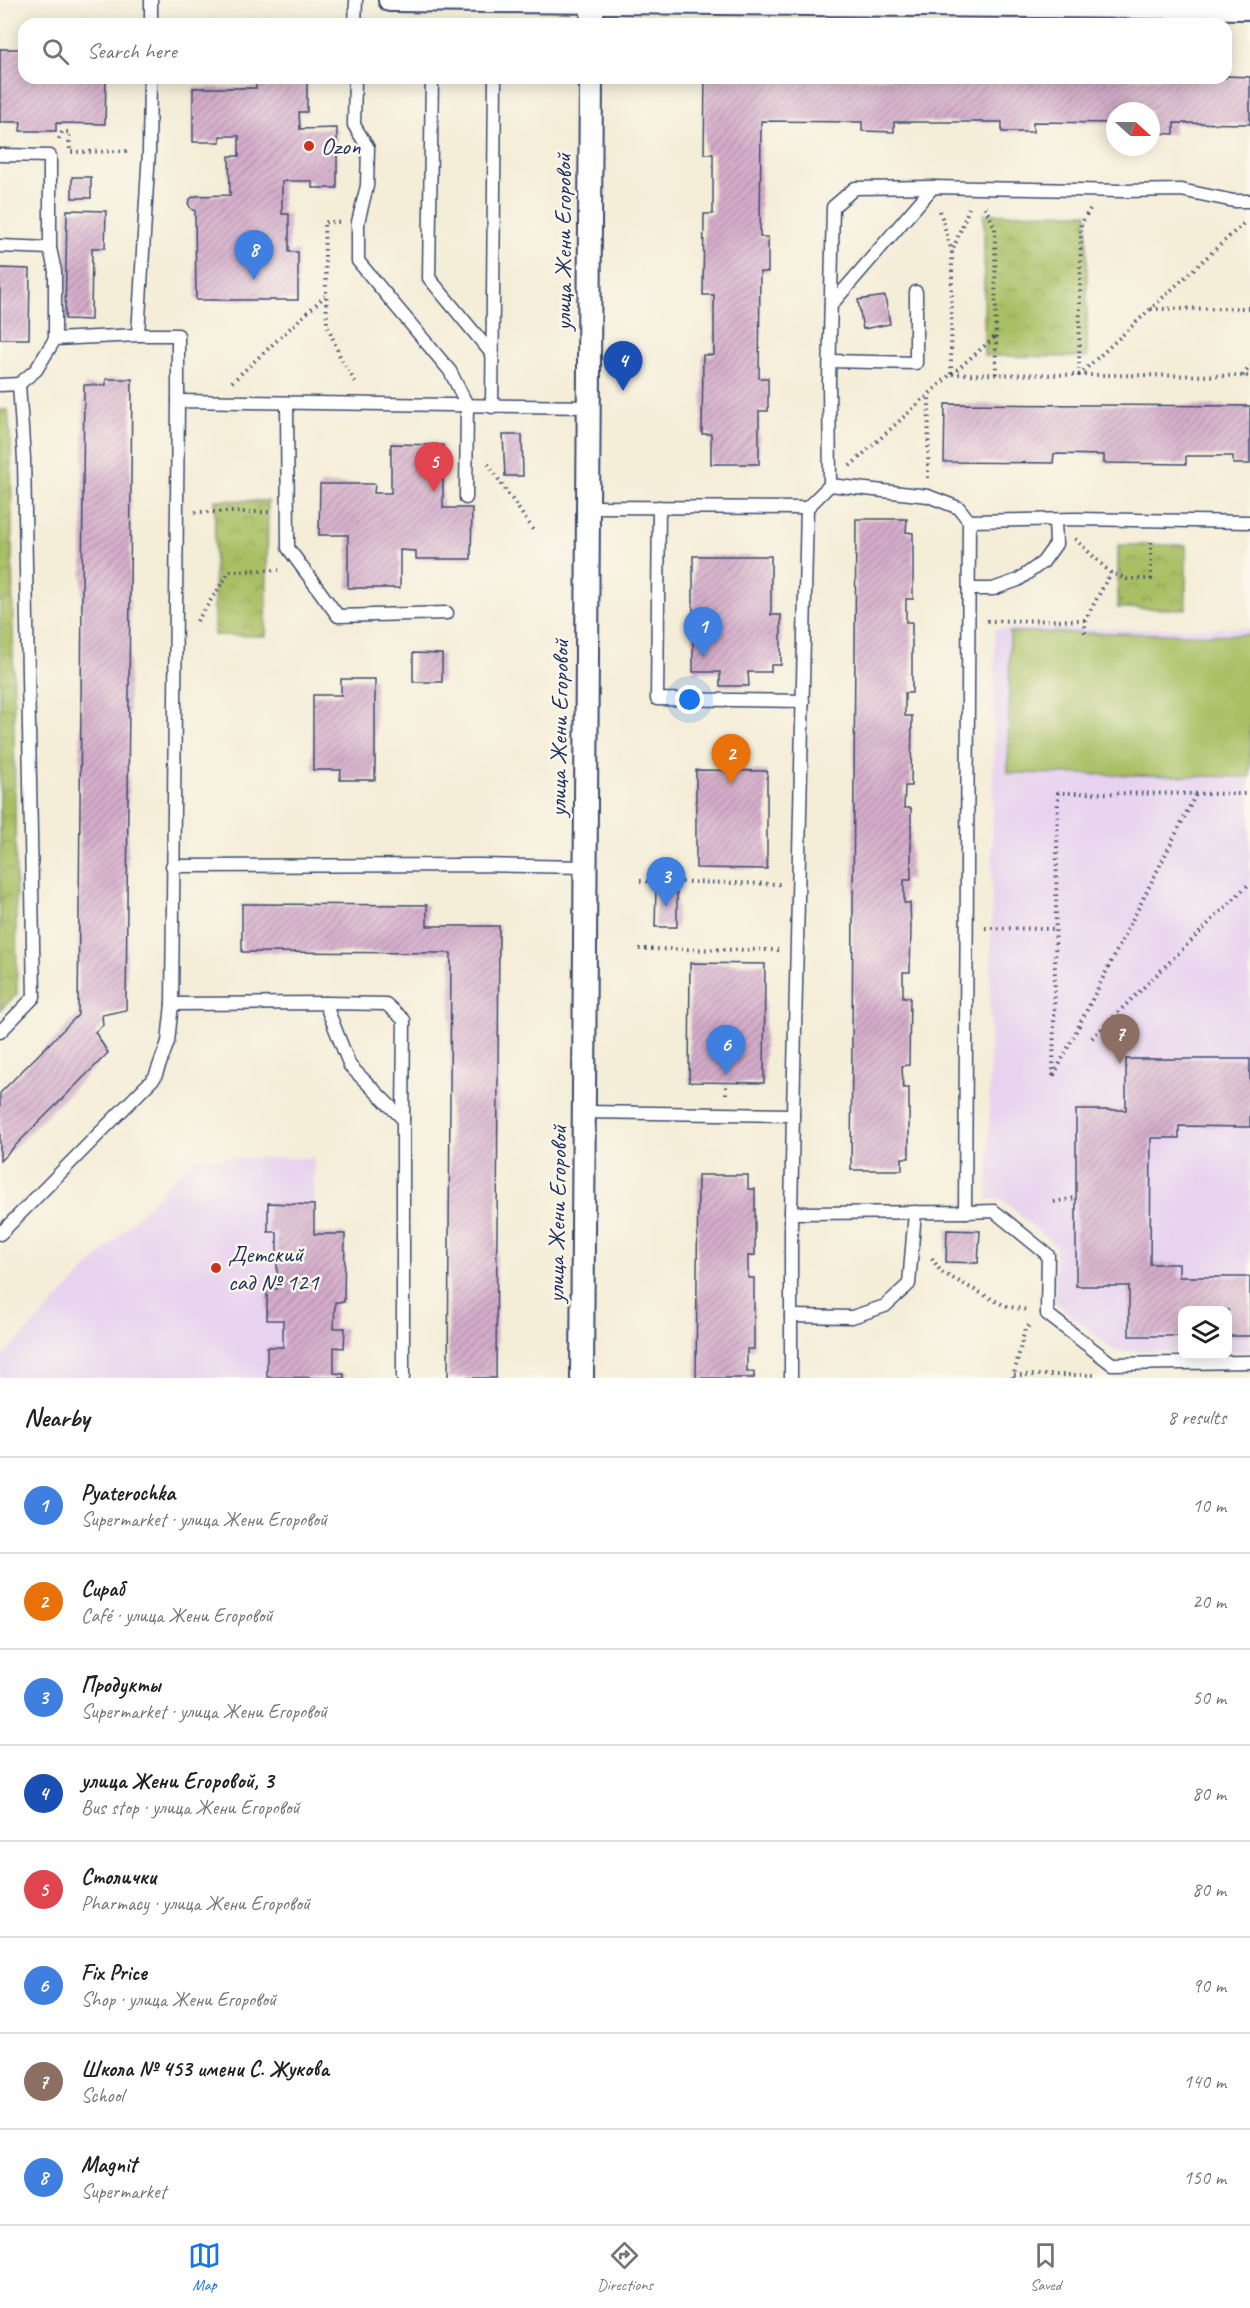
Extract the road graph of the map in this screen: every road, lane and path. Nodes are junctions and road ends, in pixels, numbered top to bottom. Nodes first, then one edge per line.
1 (151, 0) edge
2 (356, 0) edge
3 (390, 0) edge
4 (592, 9) edge
5 (1250, 9) edge
6 (151, 18) edge
7 (355, 18) edge
8 (150, 84) edge
9 (354, 84) edge
10 (432, 84) edge
11 (495, 84) edge
12 (591, 84) edge
13 (69, 132) dead end
14 (149, 151) junction
15 (0, 156) edge
16 (933, 187) junction
17 (976, 188) junction
18 (1101, 190) junction
19 (1250, 201) edge
20 (1250, 217) edge
21 (358, 222) junction
22 (0, 246) edge
23 (50, 248) junction
24 (952, 252) junction
25 (915, 292) dead end
26 (326, 295) junction
27 (831, 305) junction
28 (1250, 308) edge
29 (1151, 309) junction
30 (138, 335) junction
31 (996, 336) junction
32 (55, 339) junction
33 (492, 354) junction
34 (830, 361) junction
35 (1250, 366) edge
36 (951, 374) junction
37 (996, 375) junction
38 (1078, 375) junction
39 (1243, 376) junction
40 (1250, 376) edge
41 (19, 384) junction
42 (0, 385) edge
43 (929, 394) junction
44 (178, 401) junction
45 (212, 401) junction
46 (287, 403) junction
47 (370, 404) junction
48 (467, 405) junction
49 (492, 407) junction
50 (589, 407) junction
51 (466, 434) junction
52 (830, 485) junction
53 (928, 496) junction
54 (466, 498) dead end
55 (588, 507) junction
56 (659, 507) junction
57 (807, 508) junction
58 (177, 512) junction
59 (288, 512) junction
60 (1055, 520) junction
61 (969, 521) junction
62 (1151, 521) junction
63 (1250, 522) edge
64 (533, 530) dead end
65 (297, 560) junction
66 (1111, 573) junction
67 (969, 589) junction
68 (447, 613) dead end
69 (1085, 620) junction
70 (969, 621) junction
71 (1085, 633) dead end
72 (175, 655) junction
73 (802, 700) junction
74 (1196, 794) junction
75 (1250, 794) edge
76 (172, 866) junction
77 (585, 867) junction
78 (640, 881) dead end
79 (1250, 883) edge
80 (799, 884) junction
81 (966, 928) junction
82 (1056, 929) junction
83 (639, 949) dead end
84 (797, 951) junction
85 (325, 1003) junction
86 (172, 1004) junction
87 (0, 1032) edge
88 (1092, 1038) dead end
89 (585, 1112) junction
90 (794, 1115) junction
91 (403, 1119) junction
92 (1076, 1198) dead end
93 (1054, 1202) dead end
94 (915, 1212) junction
95 (965, 1212) junction
96 (792, 1214) junction
97 (914, 1230) junction
98 (0, 1234) edge
99 (1047, 1314) junction
100 (791, 1316) junction
101 (1250, 1362) edge
102 (403, 1378) edge
103 (582, 1378) edge
104 (791, 1378) edge
105 (1013, 1378) edge

1 - 6 lane
2 - 7 lane
3 - 4 street
4 - 5 street
8 - 14 lane
9 - 21 lane
10 - 33 lane
11 - 33 lane
12 - 50 street, улица Жени Егоровой
13 - 14 path
14 - 30 lane
15 - 23 lane
16 - 17 lane
16 - 24 path
16 - 27 lane
16 - 27 lane
17 - 18 lane
17 - 24 path
17 - 31 path
18 - 19 lane
18 - 38 path
20 - 29 path
21 - 26 path
21 - 48 lane
22 - 23 lane
23 - 32 lane
24 - 36 path
25 - 34 lane
26 - 45 path
26 - 47 path
27 - 34 lane
28 - 29 path
29 - 38 path
30 - 32 lane
30 - 44 lane
31 - 36 path
31 - 37 path
32 - 41 lane
33 - 49 lane
34 - 52 lane
35 - 39 path
36 - 37 path
36 - 43 path
37 - 38 path
38 - 39 path
39 - 40 path
41 - 42 lane
41 - 87 lane
43 - 52 path
43 - 53 path
44 - 45 lane
44 - 58 lane
45 - 46 lane
46 - 47 lane
46 - 59 lane
47 - 48 lane
48 - 49 lane
48 - 51 lane
49 - 50 lane
50 - 55 street, улица Жени Егоровой
51 - 54 lane
51 - 64 path
52 - 53 lane
52 - 57 lane
53 - 61 lane
55 - 56 lane
55 - 77 street, улица Жени Егоровой
56 - 57 lane
56 - 73 lane
57 - 73 lane
58 - 59 path
58 - 72 lane
59 - 65 lane
60 - 61 lane
60 - 62 lane
60 - 66 path
60 - 67 lane
61 - 67 lane
62 - 63 lane
62 - 66 path
65 - 68 lane
65 - 72 path
66 - 69 path
67 - 70 lane
69 - 70 path
69 - 71 path
70 - 81 lane
72 - 76 lane
73 - 80 lane
74 - 75 path
74 - 82 path
74 - 82 path
76 - 77 lane
76 - 86 lane
77 - 89 street, улица Жени Егоровой
78 - 80 path
79 - 88 path
80 - 84 lane
81 - 82 path
81 - 95 lane
83 - 84 path
84 - 90 lane
85 - 86 lane
85 - 91 lane
85 - 91 lane
86 - 98 lane
89 - 90 lane
89 - 103 street, улица Жени Егоровой
90 - 96 lane
91 - 102 lane
92 - 93 path
94 - 95 lane
94 - 96 lane
94 - 97 lane
95 - 99 lane
96 - 100 lane
97 - 99 path
97 - 100 lane
99 - 101 lane
99 - 105 path
100 - 104 lane

